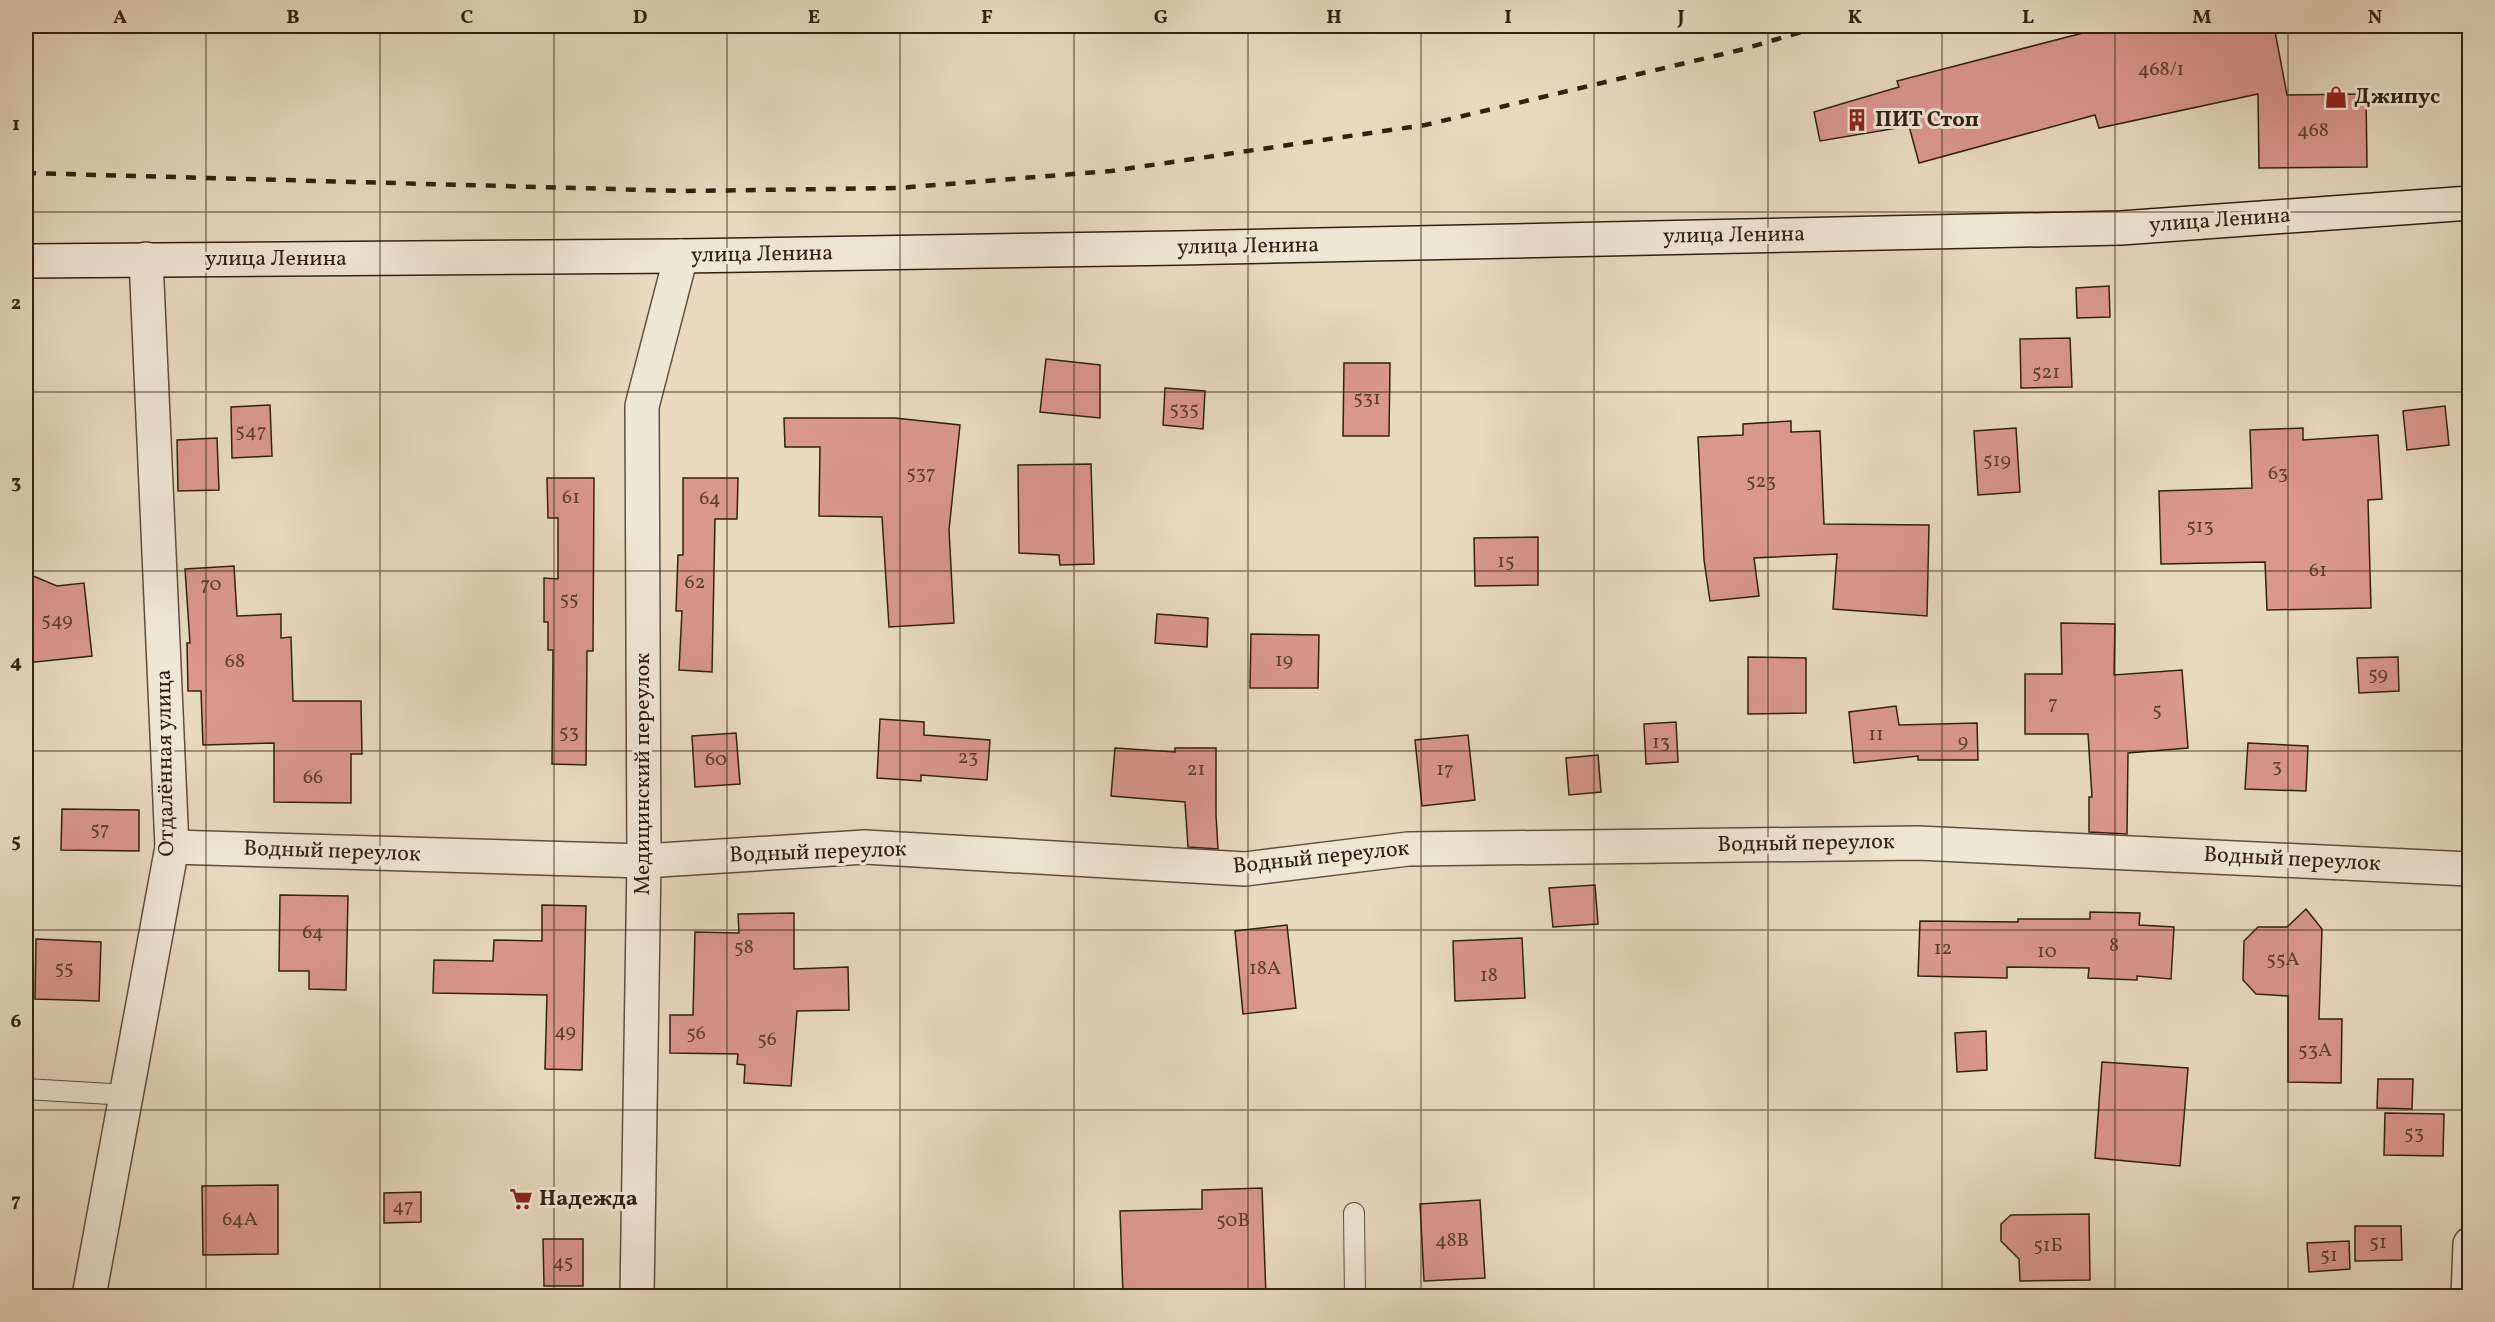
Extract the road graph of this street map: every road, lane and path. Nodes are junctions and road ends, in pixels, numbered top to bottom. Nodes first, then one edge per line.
1 (2468, 210) edge
2 (681, 256) junction
3 (146, 260) junction
4 (26, 261) edge
5 (172, 847) junction
6 (644, 861) junction
7 (2469, 869) edge
8 (26, 1089) edge
9 (127, 1095) junction
10 (1354, 1213) dead end
11 (2469, 1244) edge
12 (89, 1296) edge
13 (638, 1296) edge
14 (1355, 1296) edge
15 (2468, 1296) edge

1 - 2 street, улица Ленина
2 - 3 street, улица Ленина
2 - 6 street, Медицинский переулок
3 - 4 street, улица Ленина
3 - 5 street, Отдалённая улица
5 - 6 street, Водный переулок
5 - 9 street, Отдалённая улица
6 - 7 street, Водный переулок
6 - 13 street, Медицинский переулок
8 - 9 lane
9 - 12 street, Отдалённая улица
10 - 14 lane
11 - 15 street

